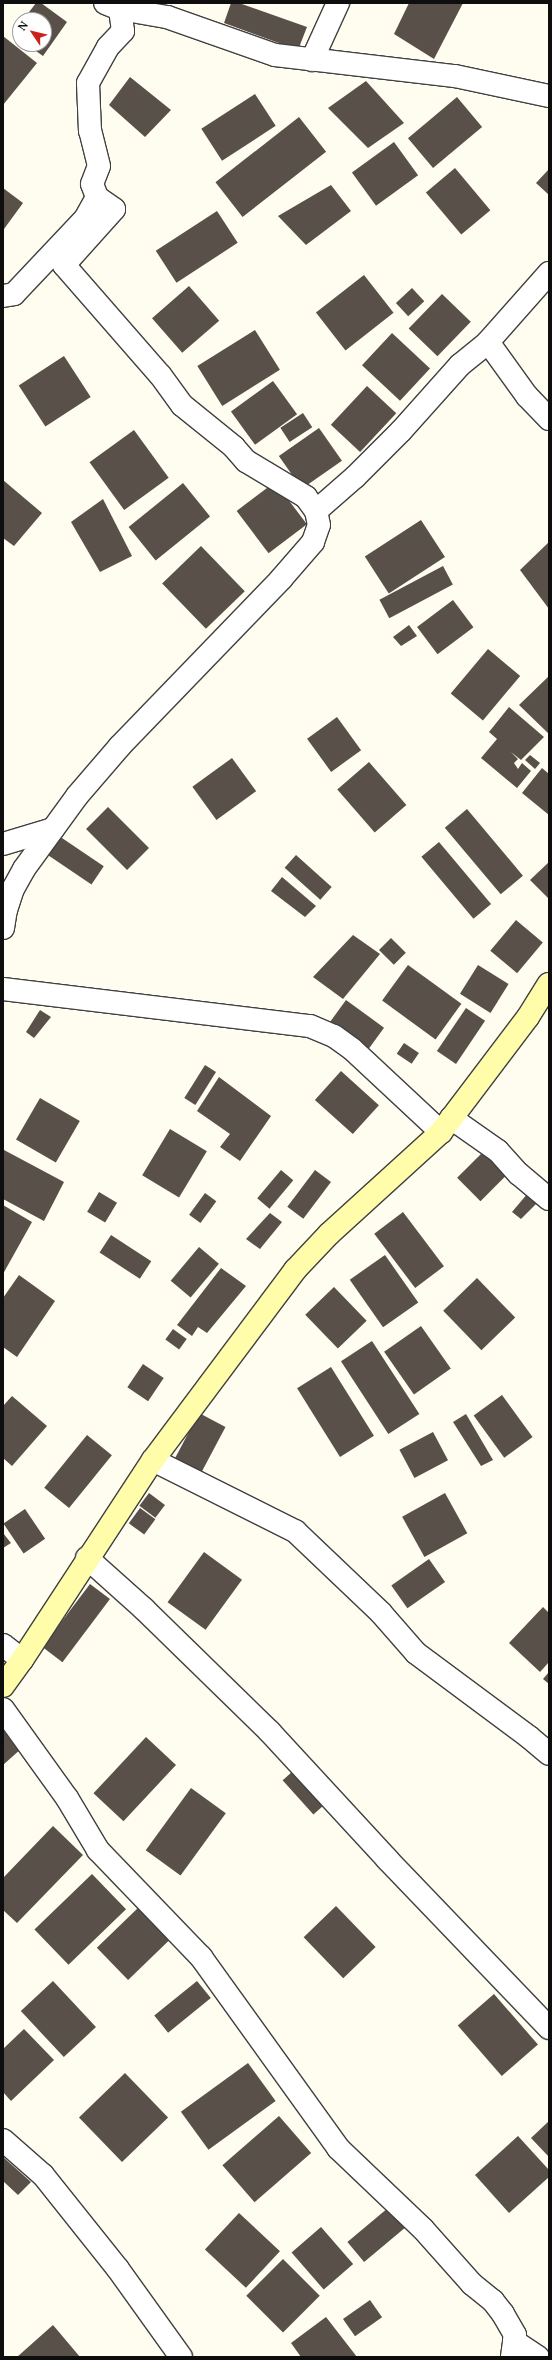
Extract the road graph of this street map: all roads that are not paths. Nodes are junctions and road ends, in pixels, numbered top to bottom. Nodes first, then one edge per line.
1 (338, 3) edge
2 (112, 6) edge
3 (312, 60) junction
4 (548, 92) edge
5 (97, 197) junction
6 (549, 273) edge
7 (3, 296) edge
8 (488, 342) junction
9 (549, 419) edge
10 (316, 511) junction
11 (53, 830) junction
12 (3, 844) edge
13 (3, 928) edge
14 (549, 984) edge
15 (3, 988) edge
16 (549, 1005) edge
17 (528, 1017) junction
18 (446, 1125) junction
19 (549, 1199) edge
20 (153, 1460) junction
21 (87, 1558) junction
22 (3, 1645) edge
23 (22, 1660) junction
24 (3, 1686) edge
25 (3, 1709) edge
26 (549, 1754) edge
27 (549, 2028) edge
28 (3, 2140) edge
29 (513, 2349) edge
30 (181, 2357) edge
31 (538, 2357) edge

1 - 3 street
2 - 3 street
2 - 5 street
3 - 4 street
5 - 7 street
5 - 10 street
6 - 8 street
8 - 9 street
8 - 10 street
10 - 11 street
11 - 12 street
11 - 13 street
14 - 17 street
15 - 18 street
16 - 17 street
17 - 18 street
18 - 19 street
18 - 20 street
20 - 21 street
20 - 26 street
21 - 23 street
21 - 27 street
22 - 23 street
23 - 24 street
25 - 29 street
28 - 30 street
29 - 31 street

